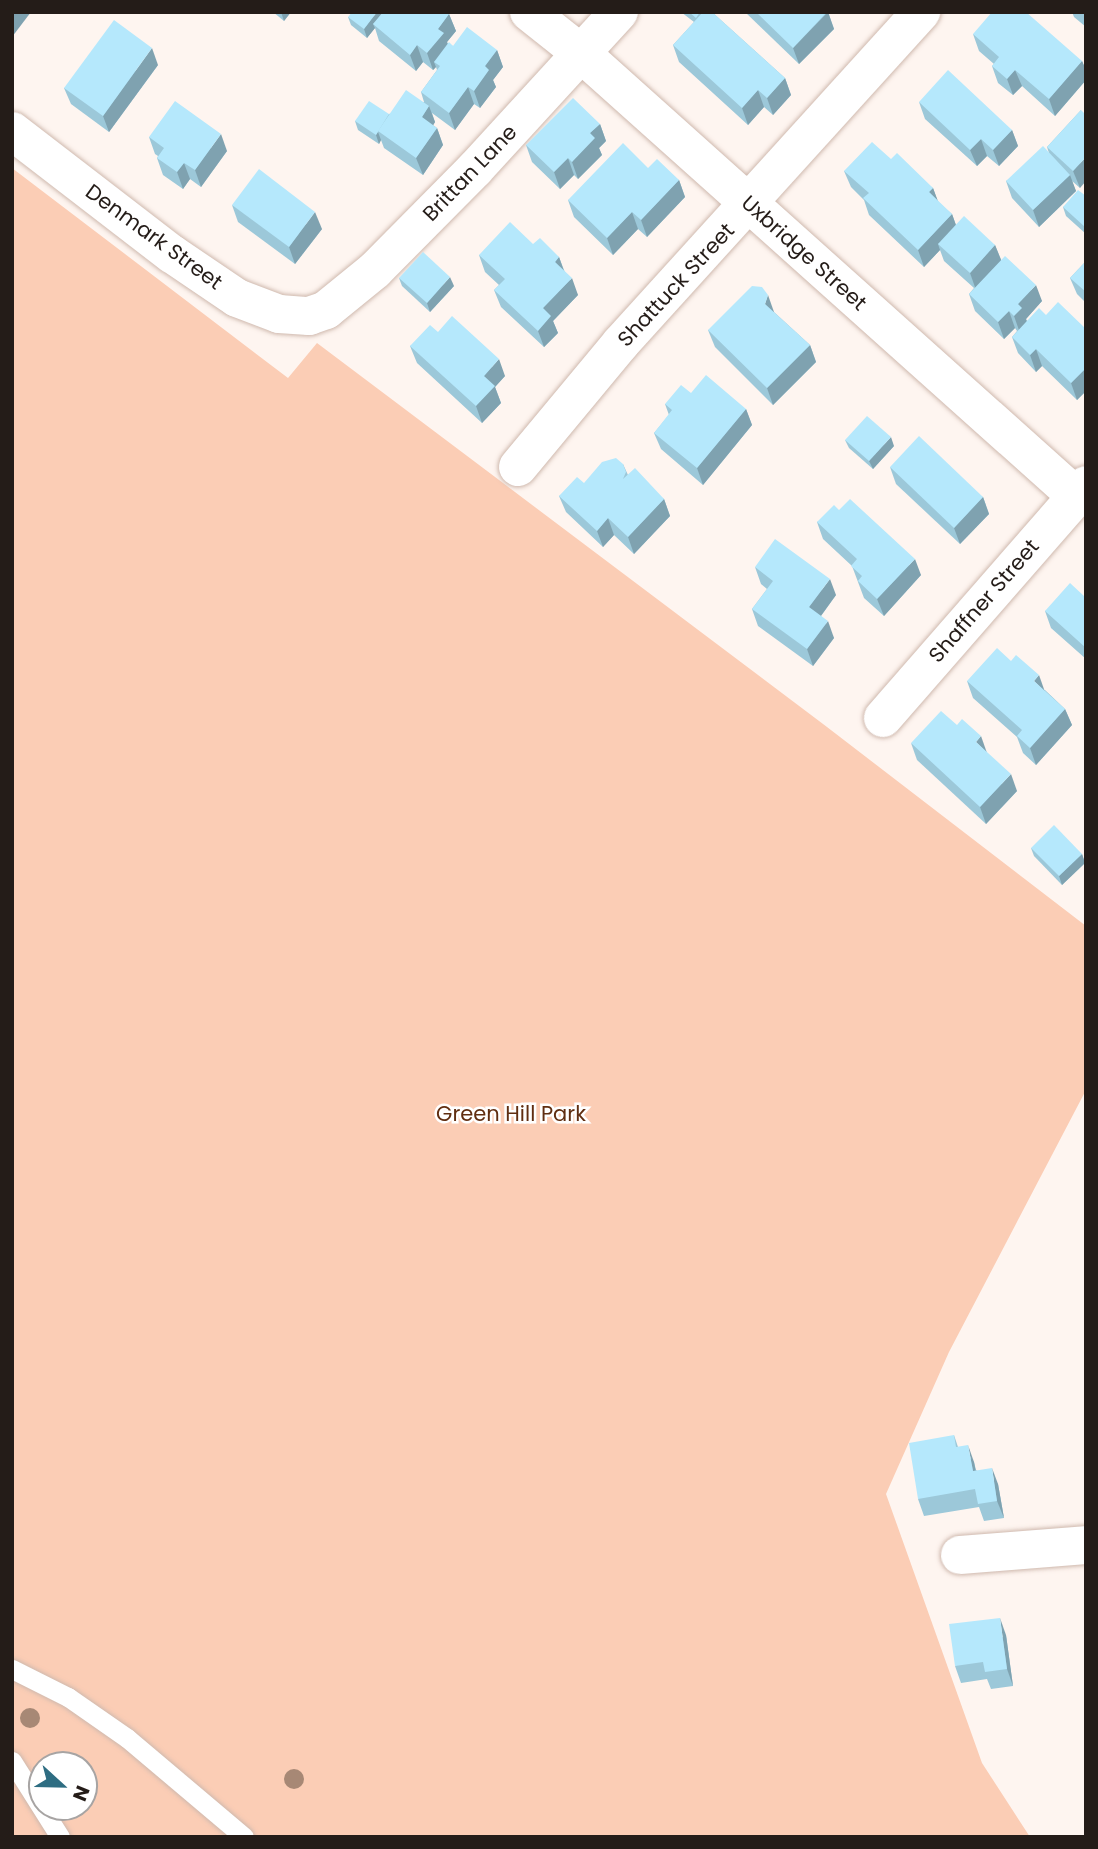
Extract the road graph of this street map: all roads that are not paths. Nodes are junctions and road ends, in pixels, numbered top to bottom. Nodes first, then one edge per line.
1 (529, 12) edge
2 (619, 12) edge
3 (921, 12) edge
4 (582, 54) junction
5 (12, 131) edge
6 (749, 204) junction
7 (308, 316) joint
8 (518, 467) dead end
9 (1081, 491) edge
10 (883, 718) dead end
11 (1086, 1545) edge
12 (960, 1555) dead end
13 (12, 1669) edge
14 (12, 1761) edge
15 (60, 1837) edge
16 (244, 1837) edge

1 - 4 street, Uxbridge Street
2 - 4 street, Brittan Lane
3 - 6 street, Shattuck Street
4 - 6 street, Uxbridge Street
4 - 7 street, Brittan Lane
5 - 7 street, Denmark Street
6 - 8 street, Shattuck Street
6 - 9 street, Uxbridge Street
9 - 10 street, Shaffner Street
11 - 12 street
13 - 16 lane
14 - 15 lane

